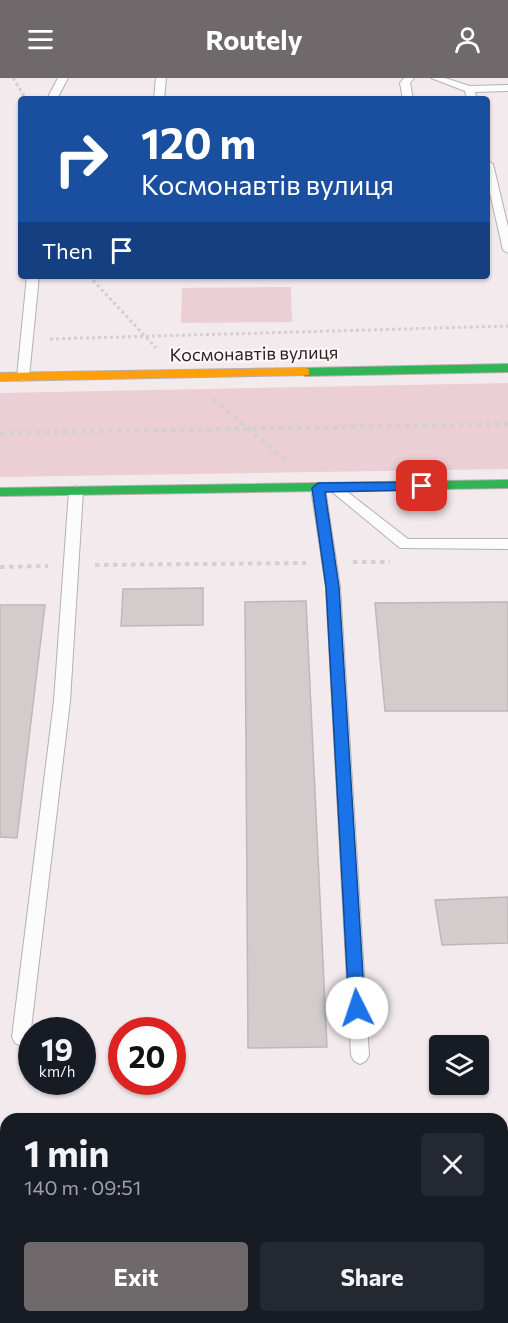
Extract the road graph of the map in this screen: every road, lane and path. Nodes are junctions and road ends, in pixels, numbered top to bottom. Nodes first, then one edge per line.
1 (13, 78) edge
2 (63, 78) edge
3 (161, 78) edge
4 (409, 78) edge
5 (436, 78) edge
6 (491, 78) edge
7 (508, 88) edge
8 (494, 89) junction
9 (470, 94) edge
10 (24, 96) edge
11 (54, 96) edge
12 (159, 96) edge
13 (407, 96) edge
14 (490, 187) edge
15 (508, 250) edge
16 (33, 279) edge
17 (92, 279) edge
18 (508, 326) edge
19 (143, 336) junction
20 (54, 339) dead end
21 (508, 368) edge
22 (183, 374) junction
23 (0, 377) edge
24 (22, 377) junction
25 (508, 424) edge
26 (0, 433) edge
27 (508, 484) edge
28 (318, 488) junction
29 (336, 488) junction
30 (76, 491) junction
31 (0, 492) edge
32 (508, 544) edge
33 (330, 562) junction
34 (394, 562) dead end
35 (71, 566) junction
36 (0, 567) edge
37 (23, 1017) edge
38 (360, 1056) dead end

1 - 10 path
2 - 11 lane
3 - 12 lane
4 - 13 lane
5 - 9 lane
6 - 8 lane
7 - 8 lane
8 - 9 lane
14 - 15 lane
16 - 24 lane
17 - 19 path
18 - 19 path
19 - 20 path
19 - 22 path
21 - 22 street, Космонавтів вулиця
22 - 24 street, Космонавтів вулиця
23 - 24 street, Космонавтів вулиця
25 - 26 path
27 - 29 street
28 - 29 street
28 - 30 street
28 - 33 lane
29 - 32 lane
30 - 31 street
30 - 35 lane
33 - 34 path
33 - 35 path
33 - 38 lane
35 - 36 path
35 - 37 lane

